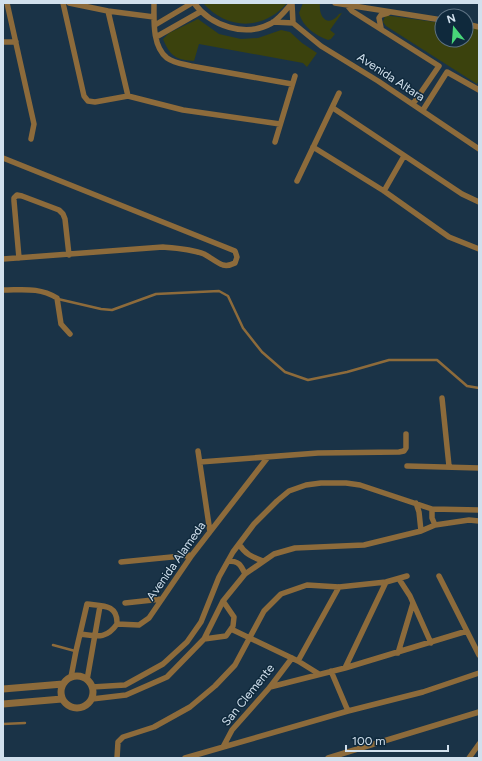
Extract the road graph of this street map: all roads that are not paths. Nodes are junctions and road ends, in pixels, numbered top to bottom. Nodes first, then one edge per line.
1 (7, 3) edge
2 (63, 3) edge
3 (69, 3) edge
4 (154, 3) edge
5 (193, 3) edge
6 (292, 3) edge
7 (335, 3) edge
8 (347, 5) junction
9 (108, 11) junction
10 (178, 12) junction
11 (200, 12) junction
12 (394, 13) junction
13 (154, 17) junction
14 (434, 19) edge
15 (184, 22) junction
16 (273, 22) junction
17 (293, 23) junction
18 (155, 25) junction
19 (381, 28) junction
20 (156, 38) junction
21 (3, 42) edge
22 (16, 42) junction
23 (295, 76) dead end
24 (292, 84) junction
25 (423, 88) junction
26 (479, 89) edge
27 (339, 93) dead end
28 (433, 94) junction
29 (128, 96) junction
30 (413, 104) junction
31 (333, 108) junction
32 (423, 110) junction
33 (280, 124) junction
34 (31, 139) dead end
35 (275, 142) dead end
36 (313, 147) junction
37 (479, 149) edge
38 (404, 156) junction
39 (3, 158) edge
40 (297, 181) dead end
41 (384, 191) junction
42 (479, 194) edge
43 (478, 202) edge
44 (479, 249) edge
45 (69, 255) junction
46 (19, 258) junction
47 (3, 259) edge
48 (3, 290) edge
49 (57, 298) junction
50 (70, 334) dead end
51 (479, 388) edge
52 (442, 398) dead end
53 (406, 434) dead end
54 (198, 451) dead end
55 (268, 457) junction
56 (200, 462) junction
57 (408, 466) dead end
58 (448, 466) junction
59 (479, 468) edge
60 (416, 503) junction
61 (432, 509) junction
62 (479, 510) edge
63 (479, 521) edge
64 (435, 525) junction
65 (421, 531) junction
66 (210, 532) junction
67 (239, 544) junction
68 (192, 555) junction
69 (228, 561) junction
70 (262, 561) junction
71 (121, 562) dead end
72 (245, 574) junction
73 (407, 576) dead end
74 (439, 576) dead end
75 (399, 579) junction
76 (386, 582) junction
77 (339, 587) junction
78 (162, 599) junction
79 (223, 601) junction
80 (125, 603) dead end
81 (413, 603) junction
82 (100, 606) junction
83 (117, 624) junction
84 (231, 629) junction
85 (467, 631) junction
86 (80, 634) junction
87 (95, 636) junction
88 (204, 638) junction
89 (251, 638) junction
90 (431, 643) junction
91 (53, 645) dead end
92 (76, 651) junction
93 (398, 653) junction
94 (479, 655) edge
95 (292, 658) junction
96 (298, 661) junction
97 (345, 668) junction
98 (331, 671) junction
99 (479, 673) edge
100 (319, 674) junction
101 (71, 677) junction
102 (87, 680) junction
103 (63, 684) junction
104 (92, 687) junction
105 (270, 687) junction
106 (3, 689) edge
107 (62, 699) junction
108 (92, 699) junction
109 (3, 704) edge
110 (348, 711) junction
111 (479, 712) edge
112 (25, 723) dead end
113 (3, 724) edge
114 (479, 744) edge
115 (224, 747) junction
116 (117, 758) edge
117 (185, 758) edge
118 (331, 758) edge
119 (469, 758) edge

1 - 22 street
2 - 29 street
3 - 9 street
4 - 13 street
5 - 10 street
5 - 11 street
6 - 16 street
6 - 17 street
7 - 8 street
8 - 12 street
8 - 19 street
9 - 13 street
9 - 29 street
10 - 15 street
10 - 18 street
11 - 15 street
11 - 16 street
12 - 14 street
12 - 19 street
13 - 18 street
15 - 20 street
16 - 17 street
17 - 30 street, Avenida Altara
18 - 20 street
19 - 25 street
20 - 24 street
21 - 22 street
22 - 34 street
23 - 24 street
24 - 33 street
25 - 28 street
25 - 30 street
26 - 28 street
27 - 31 street
28 - 32 street
29 - 33 street
30 - 32 street, Avenida Altara
31 - 36 street
31 - 38 street
32 - 37 street, Avenida Altara
33 - 35 street
36 - 40 street
36 - 41 street
38 - 41 street
38 - 43 street
39 - 45 street
41 - 44 street
42 - 43 street
45 - 46 street
45 - 46 street
46 - 47 street
48 - 49 street
49 - 50 street
49 - 51 lane
52 - 58 street
53 - 55 street
54 - 56 street
55 - 56 street
55 - 66 street, Avenida Alameda
56 - 66 street
57 - 58 street
58 - 59 street
60 - 61 street
60 - 65 street
60 - 67 street
61 - 62 street
61 - 64 street
63 - 64 street
64 - 65 street
65 - 70 street
66 - 68 street, Avenida Alameda
67 - 69 street
67 - 70 street
68 - 71 street
68 - 78 street, Avenida Alameda
69 - 72 street
69 - 104 street
70 - 72 street
72 - 79 street
73 - 75 street
74 - 85 street
75 - 76 street
75 - 81 street
76 - 77 street
76 - 97 street
77 - 89 street
77 - 96 street
78 - 80 street
78 - 83 street, Avenida Alameda
79 - 84 street
79 - 88 street
81 - 90 street
81 - 93 street
82 - 83 street
82 - 86 street
82 - 87 street
83 - 87 street
84 - 88 street
84 - 89 street
85 - 90 street
85 - 94 street
86 - 87 street
86 - 92 street
87 - 102 street
88 - 108 street
89 - 95 street
89 - 116 street
90 - 93 street
91 - 92 lane
92 - 101 street
93 - 97 street
95 - 96 street
95 - 105 street, San Clemente
96 - 100 street
97 - 98 street
98 - 100 street
98 - 110 street
99 - 110 street
100 - 105 street
101 - 102 street
101 - 103 street
102 - 104 street
103 - 106 street
103 - 107 street
104 - 108 street
105 - 115 street, San Clemente
107 - 108 street
107 - 109 street
110 - 115 street
111 - 118 street
112 - 113 lane
114 - 119 street
115 - 117 street

